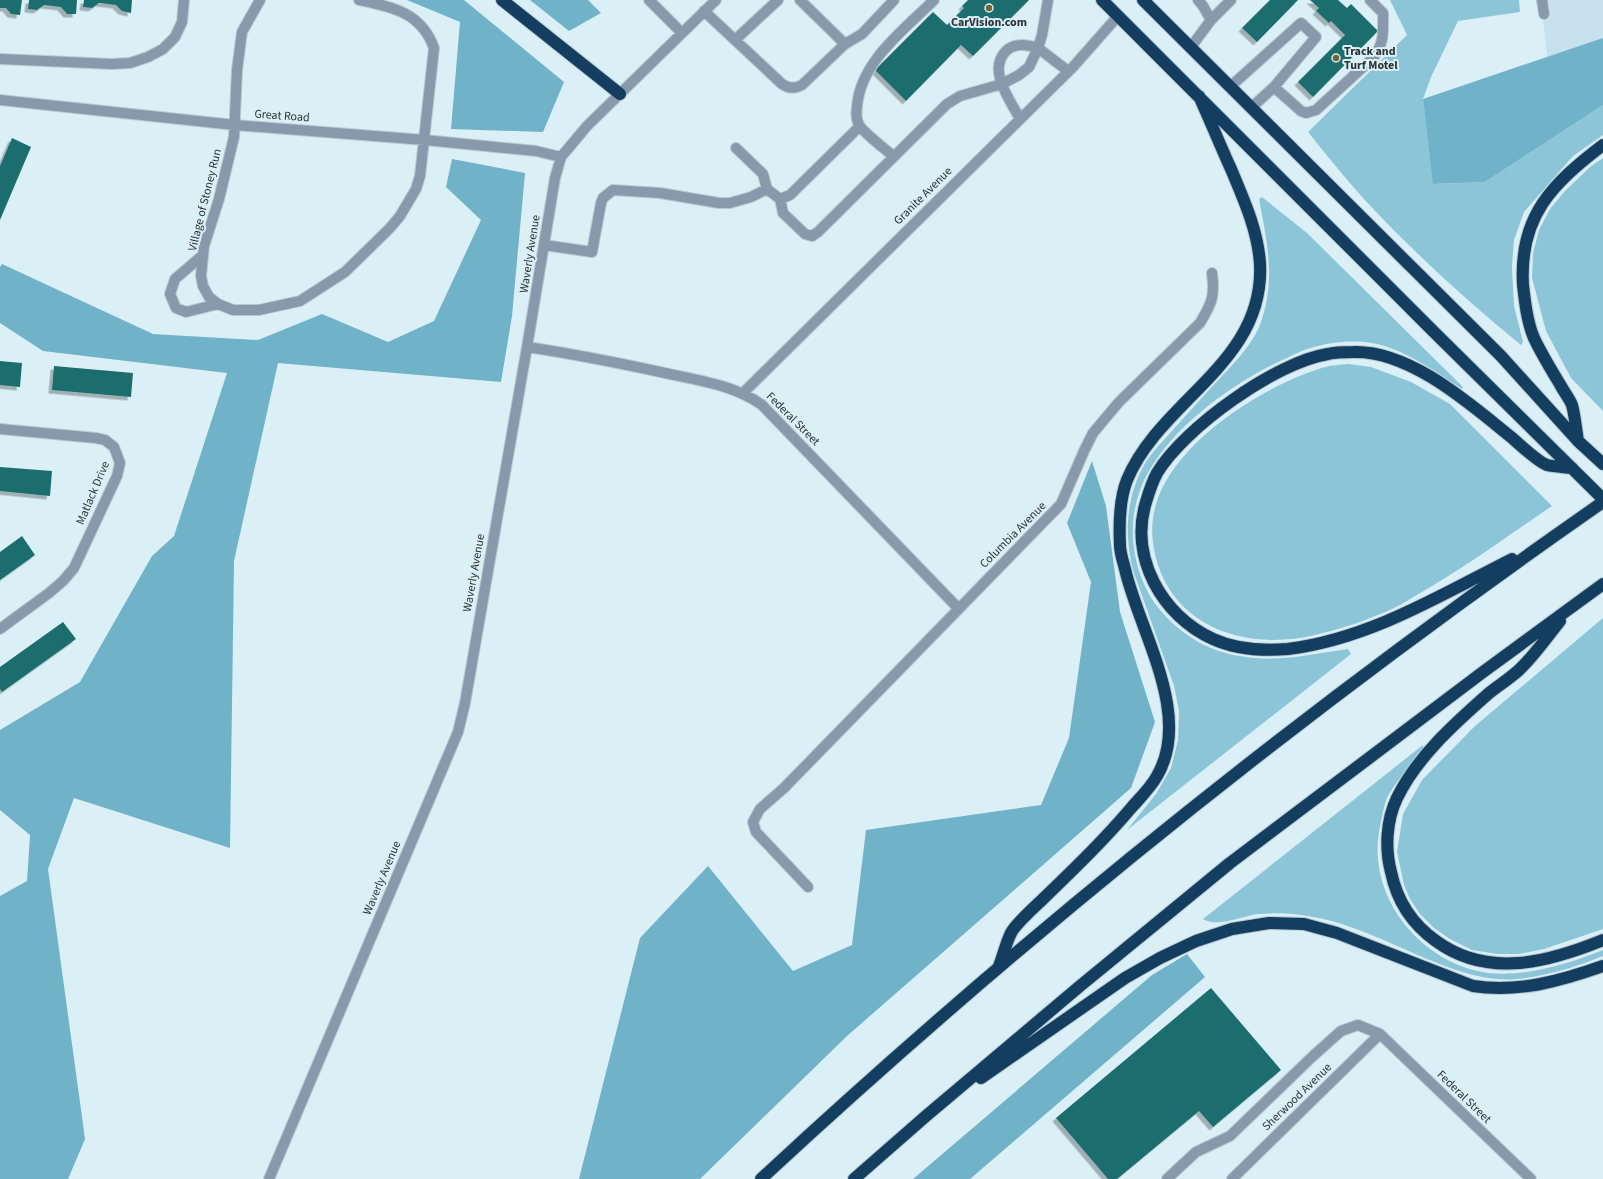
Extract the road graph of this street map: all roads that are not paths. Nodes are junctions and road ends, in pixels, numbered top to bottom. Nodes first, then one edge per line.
1 (184, 0) edge
2 (260, 0) edge
3 (359, 0) edge
4 (502, 0) edge
5 (649, 0) edge
6 (716, 0) edge
7 (778, 0) edge
8 (800, 0) edge
9 (894, 0) edge
10 (934, 0) edge
11 (1048, 0) edge
12 (1102, 0) edge
13 (1143, 0) edge
14 (1198, 0) edge
15 (1231, 0) edge
16 (1370, 0) edge
17 (1542, 0) edge
18 (704, 11) junction
19 (1544, 14) dead end
20 (1118, 16) junction
21 (1211, 20) junction
22 (682, 33) junction
23 (735, 40) junction
24 (845, 44) junction
25 (1191, 47) junction
26 (1038, 48) junction
27 (0, 60) edge
28 (1068, 71) junction
29 (1002, 84) junction
30 (1231, 86) junction
31 (1274, 87) junction
32 (620, 94) junction
33 (1199, 96) junction
34 (0, 100) edge
35 (1252, 107) junction
36 (1020, 119) junction
37 (235, 125) junction
38 (860, 126) junction
39 (425, 140) junction
40 (1603, 146) edge
41 (736, 148) dead end
42 (893, 156) junction
43 (561, 157) junction
44 (767, 189) junction
45 (780, 199) junction
46 (544, 245) junction
47 (203, 255) junction
48 (1212, 273) dead end
49 (218, 304) junction
50 (527, 347) junction
51 (743, 393) junction
52 (0, 429) edge
53 (1578, 440) junction
54 (1603, 464) edge
55 (1572, 468) junction
56 (1599, 495) edge
57 (1603, 502) edge
58 (1546, 542) junction
59 (1603, 584) edge
60 (1574, 605) junction
61 (958, 608) junction
62 (0, 629) edge
63 (808, 887) dead end
64 (1603, 940) edge
65 (1603, 966) edge
66 (998, 968) junction
67 (1380, 1034) junction
68 (926, 1116) junction
69 (269, 1179) edge
70 (761, 1179) edge
71 (854, 1179) edge
72 (1167, 1179) edge
73 (1232, 1179) edge
74 (1531, 1179) edge

1 - 27 street
2 - 37 street, Village of Stoney Run
3 - 39 street
4 - 32 highway
5 - 22 street
6 - 18 street, Waverly Avenue
7 - 23 street
8 - 24 street
9 - 24 street
10 - 38 street
11 - 26 street
12 - 20 highway
13 - 25 highway
14 - 21 street
15 - 21 street
16 - 31 street
17 - 19 street
18 - 22 street, Waverly Avenue
18 - 23 street
20 - 28 street, Granite Avenue
20 - 33 highway
21 - 25 street
22 - 32 street, Waverly Avenue
23 - 24 street
25 - 30 highway
26 - 28 street
26 - 29 street
26 - 29 street
28 - 36 street, Granite Avenue
29 - 36 street
29 - 42 street
30 - 31 street
30 - 35 highway
31 - 35 street
32 - 43 street, Waverly Avenue
33 - 55 highway
33 - 66 highway
34 - 37 street, Great Road
35 - 53 highway
36 - 51 street, Granite Avenue
37 - 39 street, Great Road
37 - 47 street, Village of Stoney Run
38 - 42 street
38 - 45 street
39 - 43 street, Great Road
39 - 49 street
40 - 53 highway
41 - 44 street
42 - 45 street
43 - 46 street, Waverly Avenue
44 - 45 street
44 - 46 street
46 - 50 street, Waverly Avenue
47 - 49 street, Village of Stoney Run
47 - 49 street
48 - 61 street, Columbia Avenue
50 - 51 street, Federal Street
50 - 69 street, Waverly Avenue
51 - 61 street, Federal Street
52 - 62 street, Matlack Drive
53 - 54 highway
55 - 56 highway
55 - 58 highway
57 - 58 highway
58 - 66 highway
59 - 60 highway
60 - 64 highway
60 - 68 highway
61 - 63 street, Columbia Avenue
65 - 68 highway
66 - 70 highway
67 - 72 street
67 - 73 street, Sherwood Avenue
67 - 74 street, Federal Street
68 - 71 highway

